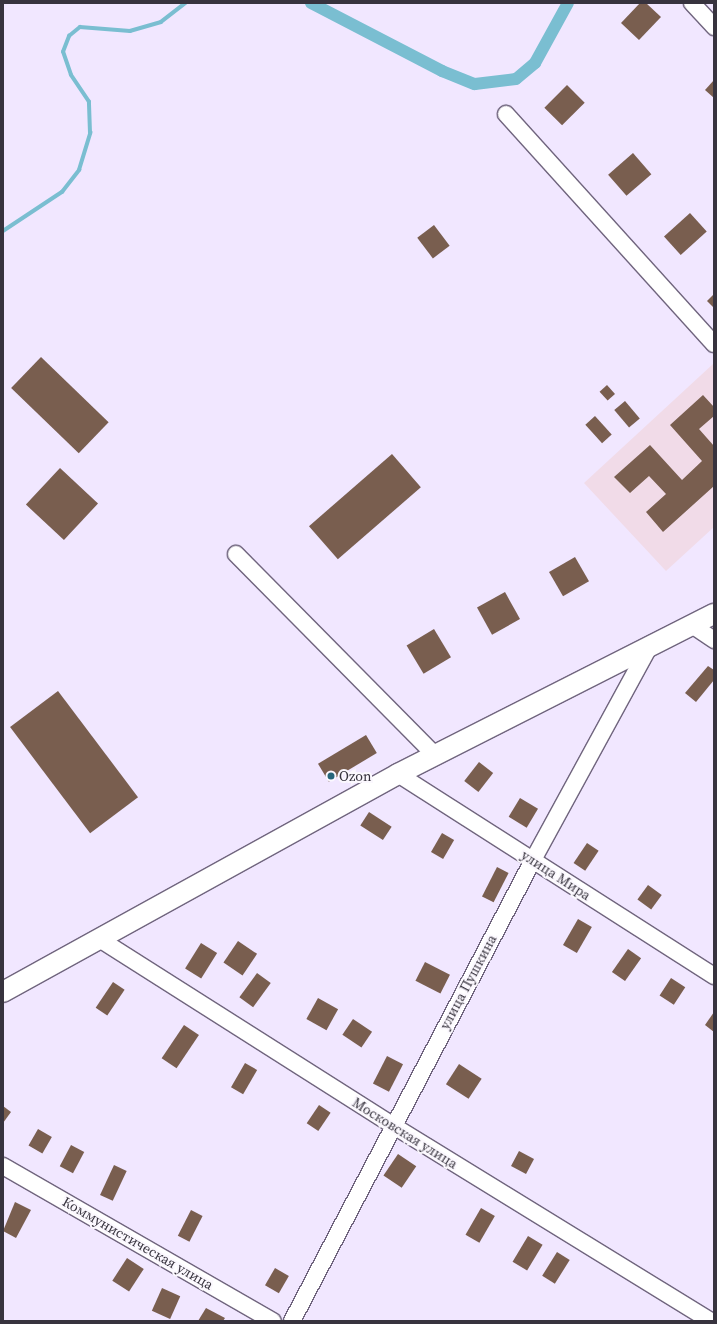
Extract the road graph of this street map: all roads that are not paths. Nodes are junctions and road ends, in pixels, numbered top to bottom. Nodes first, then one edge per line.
1 (692, 3) edge
2 (714, 27) edge
3 (506, 114) dead end
4 (714, 344) edge
5 (236, 554) dead end
6 (714, 614) edge
7 (692, 626) junction
8 (714, 640) edge
9 (650, 645) junction
10 (435, 755) junction
11 (398, 774) junction
12 (533, 860) junction
13 (101, 940) junction
14 (714, 976) edge
15 (3, 992) edge
16 (392, 1125) junction
17 (3, 1166) edge
18 (273, 1321) edge
19 (292, 1321) edge
20 (711, 1321) edge

1 - 2 street
3 - 4 street
5 - 10 street
6 - 7 main road
7 - 8 street
7 - 9 main road
9 - 10 main road
9 - 12 street, улица Пушкина
10 - 11 main road
11 - 12 street, улица Мира
11 - 13 main road
12 - 14 street, улица Мира
12 - 16 street, улица Пушкина
13 - 15 main road
13 - 16 street, Московская улица
16 - 19 street, улица Пушкина
16 - 20 street, Московская улица
17 - 18 street, Коммунистическая улица

